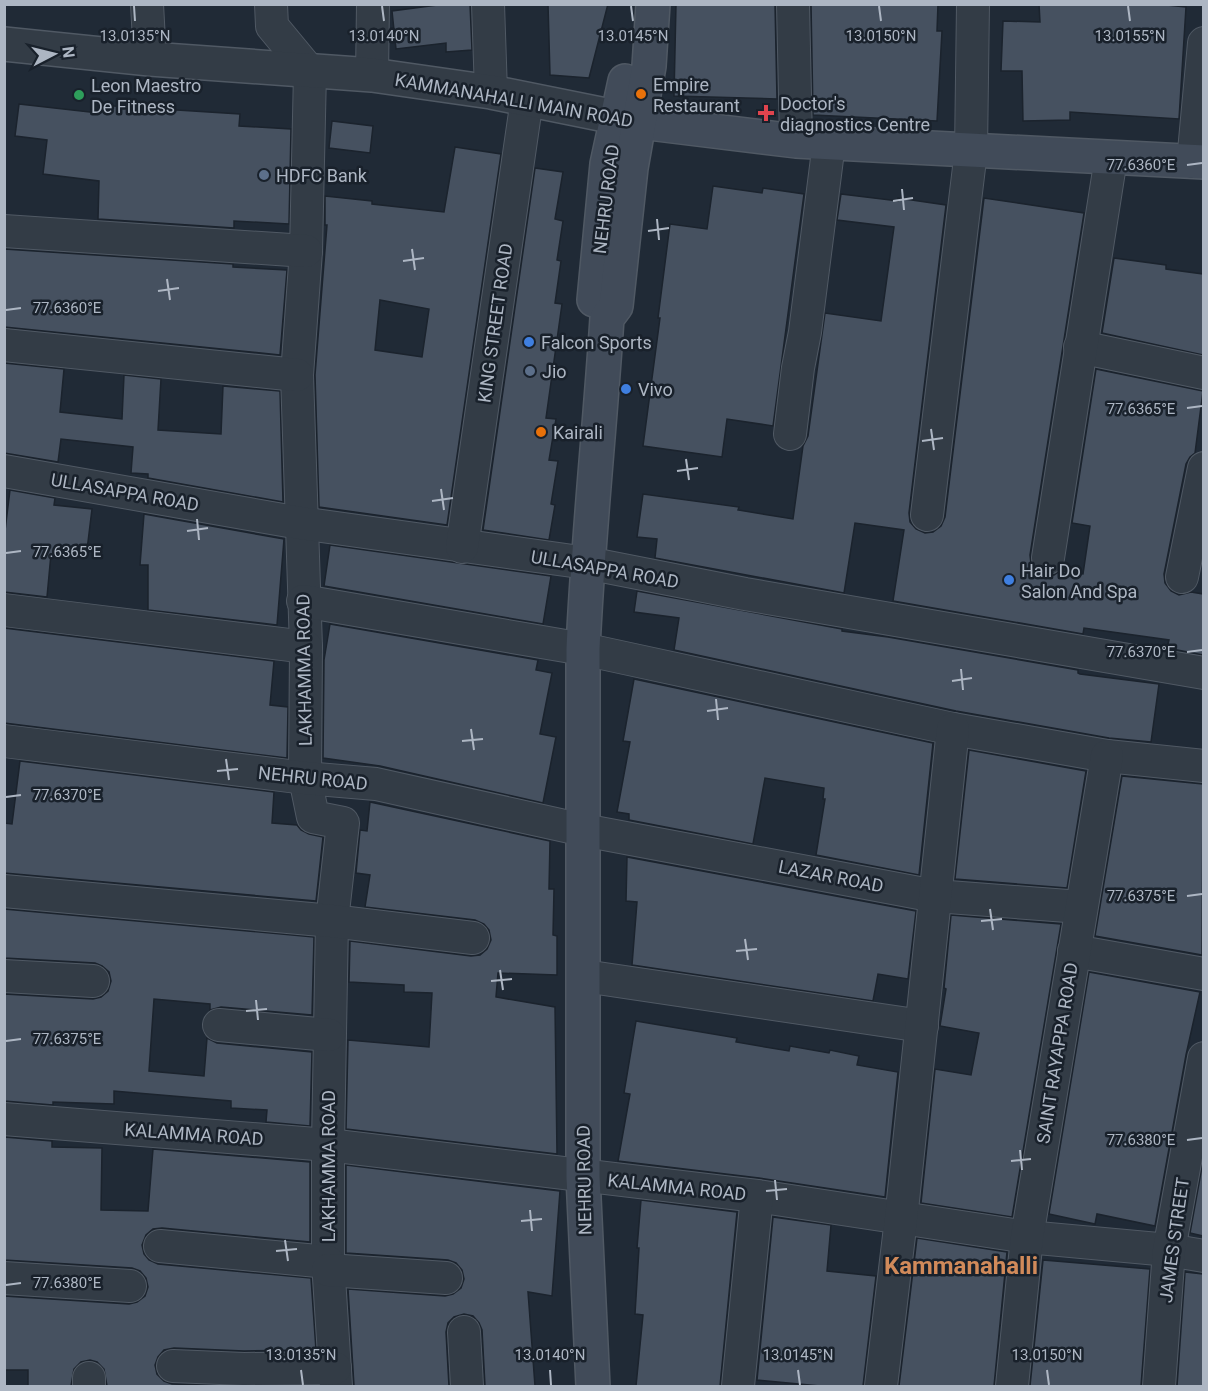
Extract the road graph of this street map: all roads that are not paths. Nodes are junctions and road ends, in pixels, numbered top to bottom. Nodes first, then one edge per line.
1 (147, 4) edge
2 (271, 4) edge
3 (373, 4) edge
4 (489, 4) edge
5 (632, 4) edge
6 (653, 4) edge
7 (793, 4) edge
8 (973, 4) edge
9 (1203, 43) edge
10 (4, 44) edge
11 (150, 59) junction
12 (310, 72) junction
13 (372, 75) junction
14 (491, 92) junction
15 (527, 99) junction
16 (628, 120) junction
17 (795, 141) junction
18 (829, 143) junction
19 (971, 151) junction
20 (1111, 158) junction
21 (1198, 162) edge
22 (4, 231) edge
23 (306, 251) junction
24 (4, 345) edge
25 (1080, 347) junction
26 (1203, 373) edge
27 (297, 375) junction
28 (790, 434) dead end
29 (1203, 468) edge
30 (4, 471) edge
31 (927, 515) dead end
32 (300, 523) junction
33 (462, 547) junction
34 (1048, 558) dead end
35 (587, 563) junction
36 (1182, 577) dead end
37 (303, 601) junction
38 (4, 610) edge
39 (306, 647) junction
40 (583, 649) junction
41 (1203, 673) edge
42 (953, 729) junction
43 (4, 741) edge
44 (1107, 756) junction
45 (1203, 766) edge
46 (305, 778) junction
47 (583, 830) junction
48 (4, 891) edge
49 (935, 896) junction
50 (1081, 907) junction
51 (332, 921) junction
52 (473, 938) dead end
53 (1074, 951) junction
54 (1203, 974) edge
55 (4, 976) edge
56 (584, 976) junction
57 (93, 981) dead end
58 (219, 1025) dead end
59 (921, 1026) junction
60 (329, 1035) junction
61 (1203, 1058) edge
62 (4, 1119) edge
63 (328, 1145) junction
64 (583, 1177) junction
65 (757, 1196) junction
66 (901, 1219) junction
67 (1027, 1237) junction
68 (160, 1246) dead end
69 (1169, 1250) junction
70 (1203, 1256) edge
71 (328, 1266) junction
72 (4, 1278) edge
73 (446, 1278) dead end
74 (130, 1286) dead end
75 (464, 1332) dead end
76 (173, 1366) dead end
77 (335, 1377) edge
78 (467, 1386) edge
79 (593, 1386) edge
80 (738, 1386) edge
81 (881, 1386) edge
82 (1012, 1386) edge
83 (1159, 1386) edge

1 - 11 street
2 - 12 street
3 - 13 street
4 - 14 street
5 - 16 main road, NEHRU ROAD
6 - 16 main road, NEHRU ROAD
7 - 17 street
8 - 19 street
9 - 21 street
10 - 11 street, KAMMANAHALLI MAIN ROAD
11 - 12 street, KAMMANAHALLI MAIN ROAD
12 - 13 street, KAMMANAHALLI MAIN ROAD
12 - 23 street, LAKHAMMA ROAD
13 - 14 street, KAMMANAHALLI MAIN ROAD
14 - 15 street, KAMMANAHALLI MAIN ROAD
15 - 16 street, KAMMANAHALLI MAIN ROAD
15 - 33 street, KING STREET ROAD
16 - 17 main road, KAMMANAHALLI MAIN ROAD
16 - 35 main road, NEHRU ROAD
17 - 18 main road, KAMMANAHALLI MAIN ROAD
18 - 19 main road, KAMMANAHALLI MAIN ROAD
18 - 28 street
19 - 20 main road, KAMMANAHALLI MAIN ROAD
19 - 31 street
20 - 21 main road, KAMMANAHALLI MAIN ROAD
20 - 25 street
22 - 23 street
23 - 27 street, LAKHAMMA ROAD
24 - 27 street
25 - 26 street
25 - 34 street
27 - 32 street, LAKHAMMA ROAD
29 - 36 street
30 - 32 street, ULLASAPPA ROAD
32 - 33 street, ULLASAPPA ROAD
32 - 37 street, LAKHAMMA ROAD
33 - 35 street, ULLASAPPA ROAD
35 - 40 main road, NEHRU ROAD
35 - 41 street, ULLASAPPA ROAD
37 - 39 street, LAKHAMMA ROAD
37 - 40 street
38 - 39 street
39 - 46 street, LAKHAMMA ROAD
40 - 42 street
40 - 47 main road, NEHRU ROAD
42 - 44 street
42 - 49 street
43 - 46 street, NEHRU ROAD
44 - 45 street
44 - 50 street, SAINT RAYAPPA ROAD
46 - 47 street, NEHRU ROAD
46 - 51 street, LAKHAMMA ROAD
47 - 49 street, LAZAR ROAD
47 - 56 main road, NEHRU ROAD
48 - 51 street
49 - 50 street, LAZAR ROAD
49 - 59 street
50 - 53 street, SAINT RAYAPPA ROAD
51 - 52 street
51 - 60 street, LAKHAMMA ROAD
53 - 54 street
53 - 67 street, SAINT RAYAPPA ROAD
55 - 57 street
56 - 59 street
56 - 64 main road, NEHRU ROAD
58 - 60 street
59 - 66 street
60 - 63 street, LAKHAMMA ROAD
61 - 69 street, JAMES STREET
62 - 63 street, KALAMMA ROAD
63 - 64 street, KALAMMA ROAD
63 - 71 street, LAKHAMMA ROAD
64 - 65 street, KALAMMA ROAD
64 - 79 main road, NEHRU ROAD
65 - 66 street, KALAMMA ROAD
65 - 80 street
66 - 67 street, KALAMMA ROAD
66 - 81 street
67 - 69 street, KALAMMA ROAD
67 - 82 street, SAINT RAYAPPA ROAD
68 - 71 street
69 - 70 street, KALAMMA ROAD
69 - 83 street, JAMES STREET
71 - 73 street
71 - 77 street, LAKHAMMA ROAD
72 - 74 street
75 - 78 street
76 - 77 street

